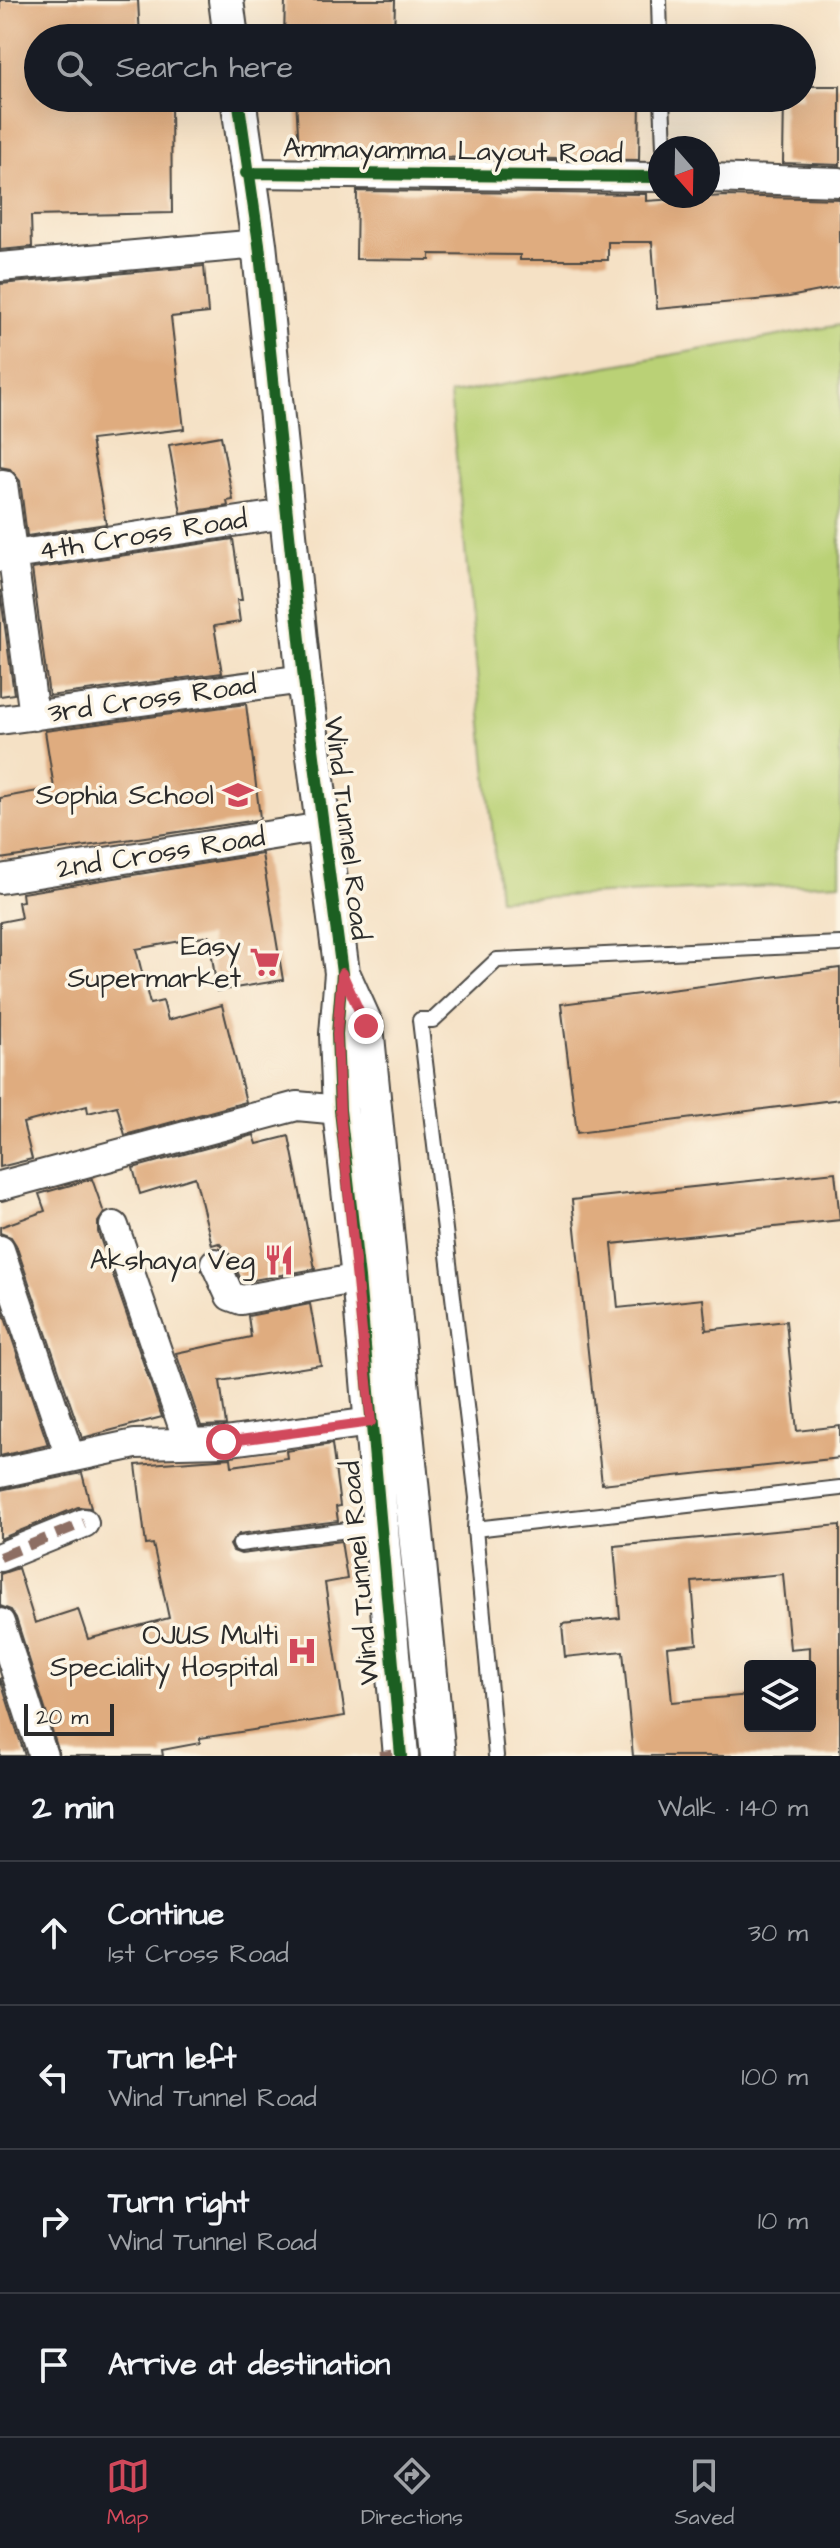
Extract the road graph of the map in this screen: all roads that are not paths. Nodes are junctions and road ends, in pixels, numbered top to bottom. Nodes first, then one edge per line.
1 (226, 0) edge
2 (659, 0) edge
3 (229, 24) edge
4 (660, 24) edge
5 (239, 112) edge
6 (663, 112) edge
7 (664, 136) edge
8 (246, 173) junction
9 (648, 177) edge
10 (720, 178) edge
11 (840, 182) edge
12 (259, 244) junction
13 (0, 267) edge
14 (3, 484) dead end
15 (286, 514) junction
16 (5, 556) edge
17 (304, 679) junction
18 (34, 716) junction
19 (0, 720) edge
20 (322, 827) junction
21 (0, 879) edge
22 (840, 944) edge
23 (342, 973) junction
24 (340, 1110) junction
25 (0, 1186) edge
26 (114, 1226) dead end
27 (0, 1250) edge
28 (215, 1263) dead end
29 (359, 1278) junction
30 (371, 1422) junction
31 (188, 1441) junction
32 (70, 1457) junction
33 (0, 1473) edge
34 (840, 1488) edge
35 (84, 1523) dead end
36 (378, 1526) junction
37 (475, 1529) junction
38 (240, 1544) dead end
39 (0, 1557) edge
40 (0, 1623) edge
41 (43, 1756) edge
42 (401, 1756) edge
43 (438, 1756) edge
44 (496, 1756) edge

1 - 3 street
2 - 4 lane
5 - 8 street, Wind Tunnel Road
6 - 7 lane
8 - 9 street, Ammayamma Layout Road
8 - 12 street, Wind Tunnel Road
10 - 11 street
12 - 13 street
12 - 15 street, Wind Tunnel Road
14 - 16 street
15 - 16 street, 4th Cross Road
15 - 17 street, Wind Tunnel Road
16 - 18 street
17 - 18 street, 3rd Cross Road
17 - 20 street, Wind Tunnel Road
18 - 19 street, 3rd Cross Road
20 - 21 street, 2nd Cross Road
20 - 23 street, Wind Tunnel Road
22 - 37 lane
23 - 24 street, Wind Tunnel Road
23 - 43 street, Wind Tunnel Road
24 - 25 street
24 - 29 street, Wind Tunnel Road
26 - 31 street
27 - 32 street
28 - 29 street
29 - 30 street, Wind Tunnel Road
30 - 31 street
30 - 36 street, Wind Tunnel Road
31 - 32 street
32 - 33 street
34 - 37 lane
35 - 39 street
36 - 38 lane
36 - 42 street, Wind Tunnel Road
37 - 44 lane
40 - 41 street

